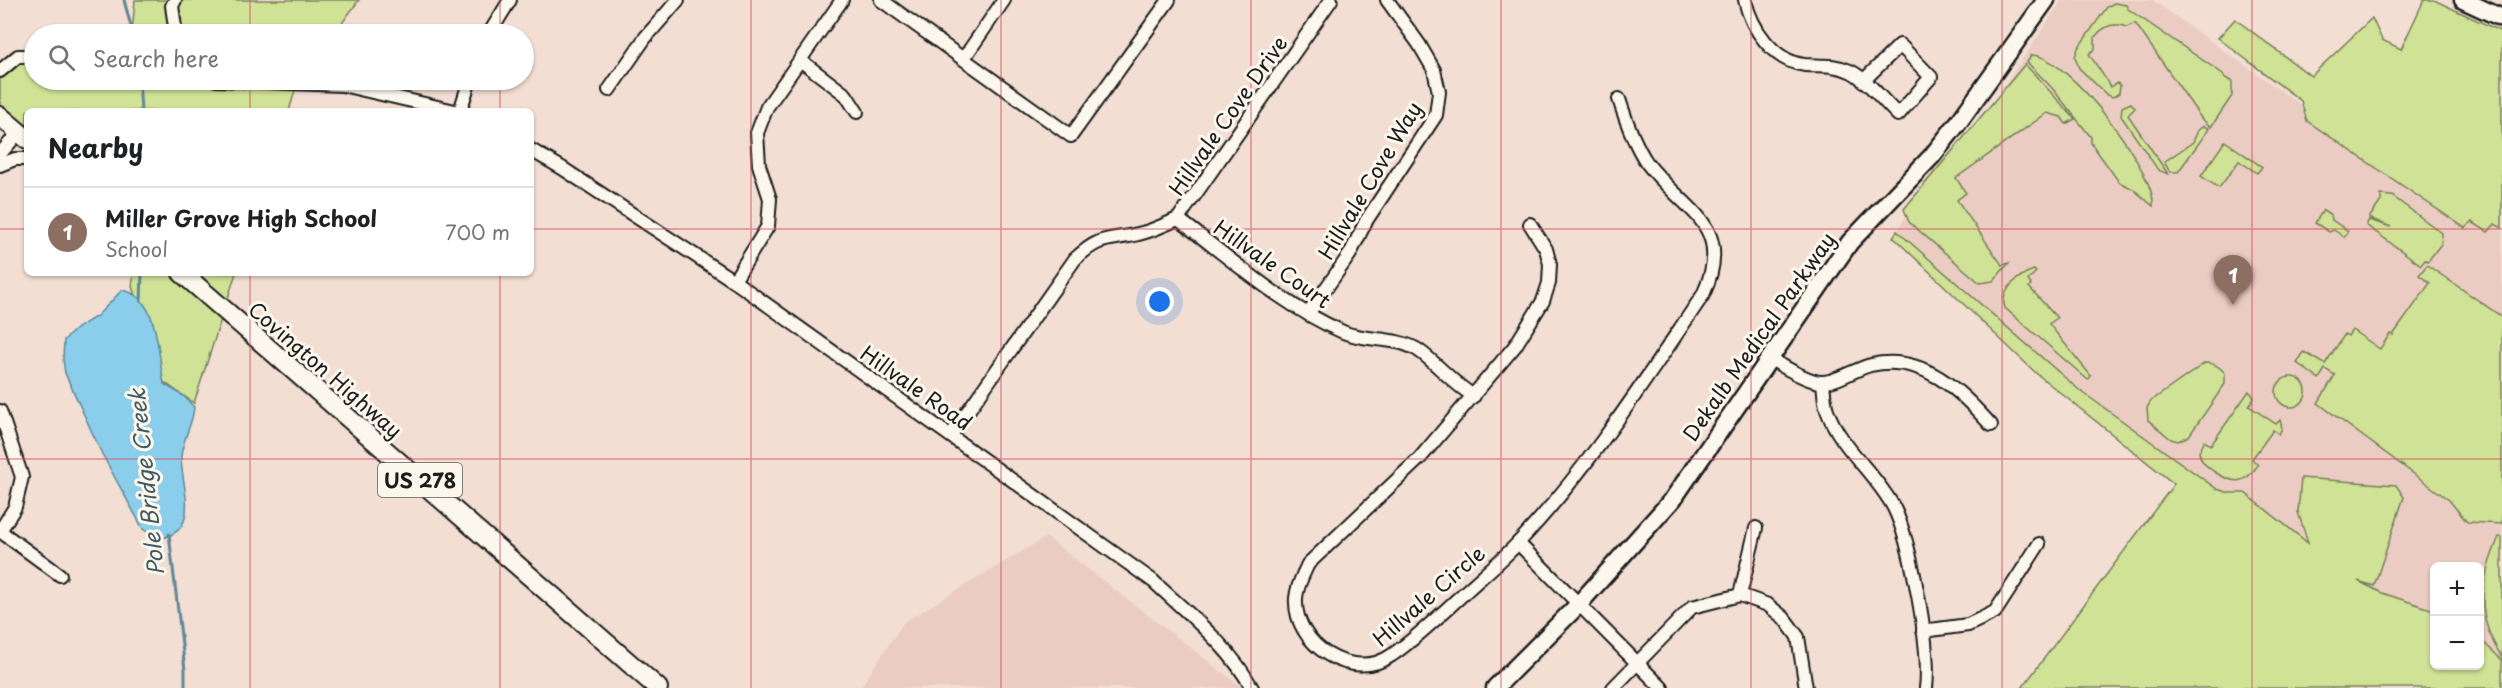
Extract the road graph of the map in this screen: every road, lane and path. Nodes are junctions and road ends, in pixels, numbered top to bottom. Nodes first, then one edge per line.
1 (174, 0) edge
2 (510, 0) edge
3 (678, 0) edge
4 (842, 0) edge
5 (881, 0) edge
6 (1004, 0) edge
7 (1168, 0) edge
8 (1331, 0) edge
9 (1387, 0) edge
10 (1745, 0) edge
11 (2046, 0) edge
12 (2463, 0) edge
13 (2502, 18) edge
14 (175, 24) edge
15 (495, 24) edge
16 (24, 56) edge
17 (964, 58) junction
18 (800, 60) junction
19 (0, 71) edge
20 (1863, 81) junction
21 (364, 90) edge
22 (467, 90) edge
23 (609, 90) dead end
24 (1619, 99) dead end
25 (441, 108) edge
26 (461, 108) edge
27 (857, 112) dead end
28 (11, 128) edge
29 (534, 152) edge
30 (0, 154) edge
31 (24, 159) edge
32 (0, 165) edge
33 (1178, 219) junction
34 (1530, 224) dead end
35 (185, 276) edge
36 (734, 281) junction
37 (1308, 315) junction
38 (1769, 358) junction
39 (1823, 382) junction
40 (1474, 396) junction
41 (0, 411) edge
42 (1991, 426) dead end
43 (951, 435) junction
44 (1756, 528) dead end
45 (0, 531) edge
46 (1518, 543) junction
47 (2039, 544) dead end
48 (60, 575) dead end
49 (1740, 595) junction
50 (1578, 605) junction
51 (1923, 631) junction
52 (1639, 663) junction
53 (658, 688) edge
54 (1252, 688) edge
55 (1495, 688) edge
56 (1613, 688) edge
57 (1662, 688) edge
58 (1806, 688) edge
59 (1926, 688) edge

1 - 14 street
2 - 15 street
3 - 23 street
4 - 18 street
5 - 17 street
6 - 17 street
7 - 17 street
8 - 33 street, Hillvale Cove Drive
9 - 37 street, Hillvale Cove Way
10 - 20 street
11 - 38 main road, Dekalb Medical Parkway
12 - 13 main road
16 - 19 street
18 - 27 street
18 - 36 street
20 - 20 street
21 - 25 street
22 - 26 street
24 - 46 street, Hillvale Circle
28 - 30 street
29 - 36 street, Hillvale Road
31 - 32 street
33 - 37 street, Hillvale Court
33 - 43 street, Hillvale Cove Drive
34 - 40 street, Hillvale Circle
35 - 53 main road, Covington Highway / US 278
36 - 43 street, Hillvale Road
37 - 40 street, Hillvale Court
38 - 39 street
38 - 50 main road, Dekalb Medical Parkway
39 - 42 street
39 - 51 street
40 - 46 street, Hillvale Circle
41 - 45 street
43 - 54 street, Hillvale Road
44 - 49 street
45 - 48 street
46 - 50 street
47 - 51 street
49 - 52 street
49 - 58 street
50 - 52 street
50 - 55 main road, Dekalb Medical Parkway
51 - 59 street
52 - 56 street
52 - 57 street

